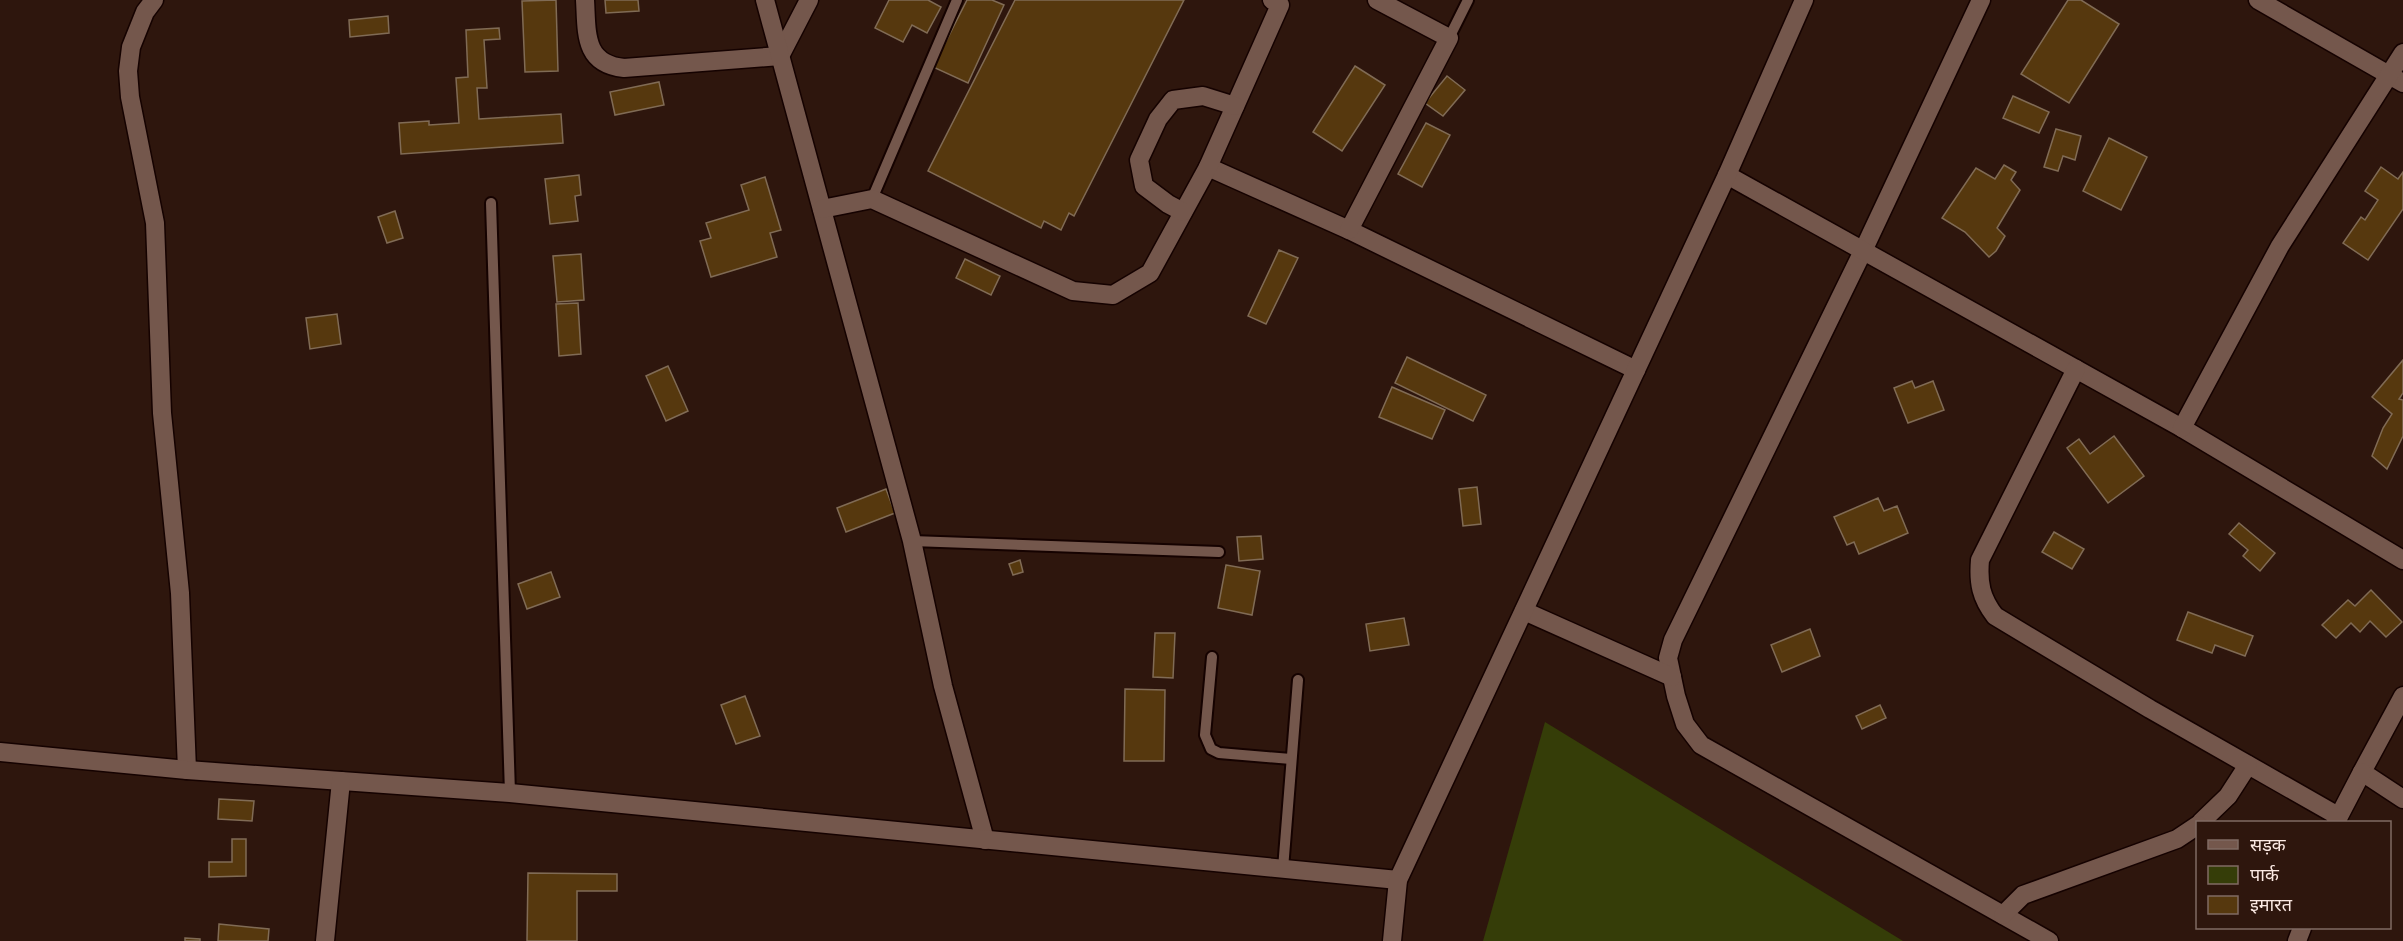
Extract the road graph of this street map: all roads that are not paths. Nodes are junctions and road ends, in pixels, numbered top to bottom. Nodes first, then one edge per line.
1 (154, 0) edge
2 (585, 0) edge
3 (765, 0) edge
4 (808, 0) edge
5 (957, 0) edge
6 (1377, 0) edge
7 (1468, 0) edge
8 (1804, 0) edge
9 (1981, 0) edge
10 (2258, 0) edge
11 (1278, 2) edge
12 (1449, 38) junction
13 (2403, 53) edge
14 (780, 56) junction
15 (2396, 80) edge
16 (1235, 106) junction
17 (1208, 167) junction
18 (1727, 175) junction
19 (872, 199) junction
20 (491, 203) dead end
21 (822, 209) junction
22 (1183, 212) junction
23 (1348, 230) junction
24 (1863, 250) junction
25 (2076, 369) junction
26 (1636, 370) junction
27 (2182, 428) junction
28 (912, 541) junction
29 (1219, 552) dead end
30 (2403, 560) edge
31 (1524, 611) junction
32 (1212, 657) dead end
33 (1672, 677) junction
34 (1298, 680) dead end
35 (2403, 696) edge
36 (0, 752) edge
37 (1291, 759) junction
38 (2248, 765) junction
39 (187, 770) junction
40 (2362, 772) junction
41 (341, 781) junction
42 (510, 793) junction
43 (2403, 799) edge
44 (2337, 819) edge
45 (2202, 821) edge
46 (2196, 826) edge
47 (985, 840) junction
48 (1283, 869) junction
49 (1398, 880) junction
50 (2003, 915) junction
51 (325, 941) edge
52 (1392, 941) edge
53 (2049, 941) edge

1 - 39 street
2 - 14 street
3 - 14 street
4 - 14 street
5 - 19 lane
6 - 12 street
7 - 12 lane
8 - 18 street
9 - 24 street
10 - 15 street
11 - 16 street
12 - 23 street
13 - 15 street
14 - 21 street
15 - 27 street
16 - 17 street
16 - 22 street
17 - 22 street
17 - 23 street
18 - 24 street
18 - 26 street
19 - 21 street
19 - 22 street
20 - 42 lane
21 - 28 street
23 - 26 street
24 - 25 street
24 - 33 street
25 - 27 street
25 - 38 street
26 - 31 street
27 - 30 street
28 - 29 lane
28 - 47 street
31 - 33 street
31 - 49 street
32 - 37 lane
33 - 50 street
34 - 37 lane
35 - 40 street
36 - 39 street
37 - 48 lane
38 - 44 street
38 - 45 street
39 - 41 street
40 - 43 street
40 - 44 street
41 - 42 street
41 - 51 street
42 - 47 street
46 - 50 street
47 - 48 street
48 - 49 street
49 - 52 street
50 - 53 street

